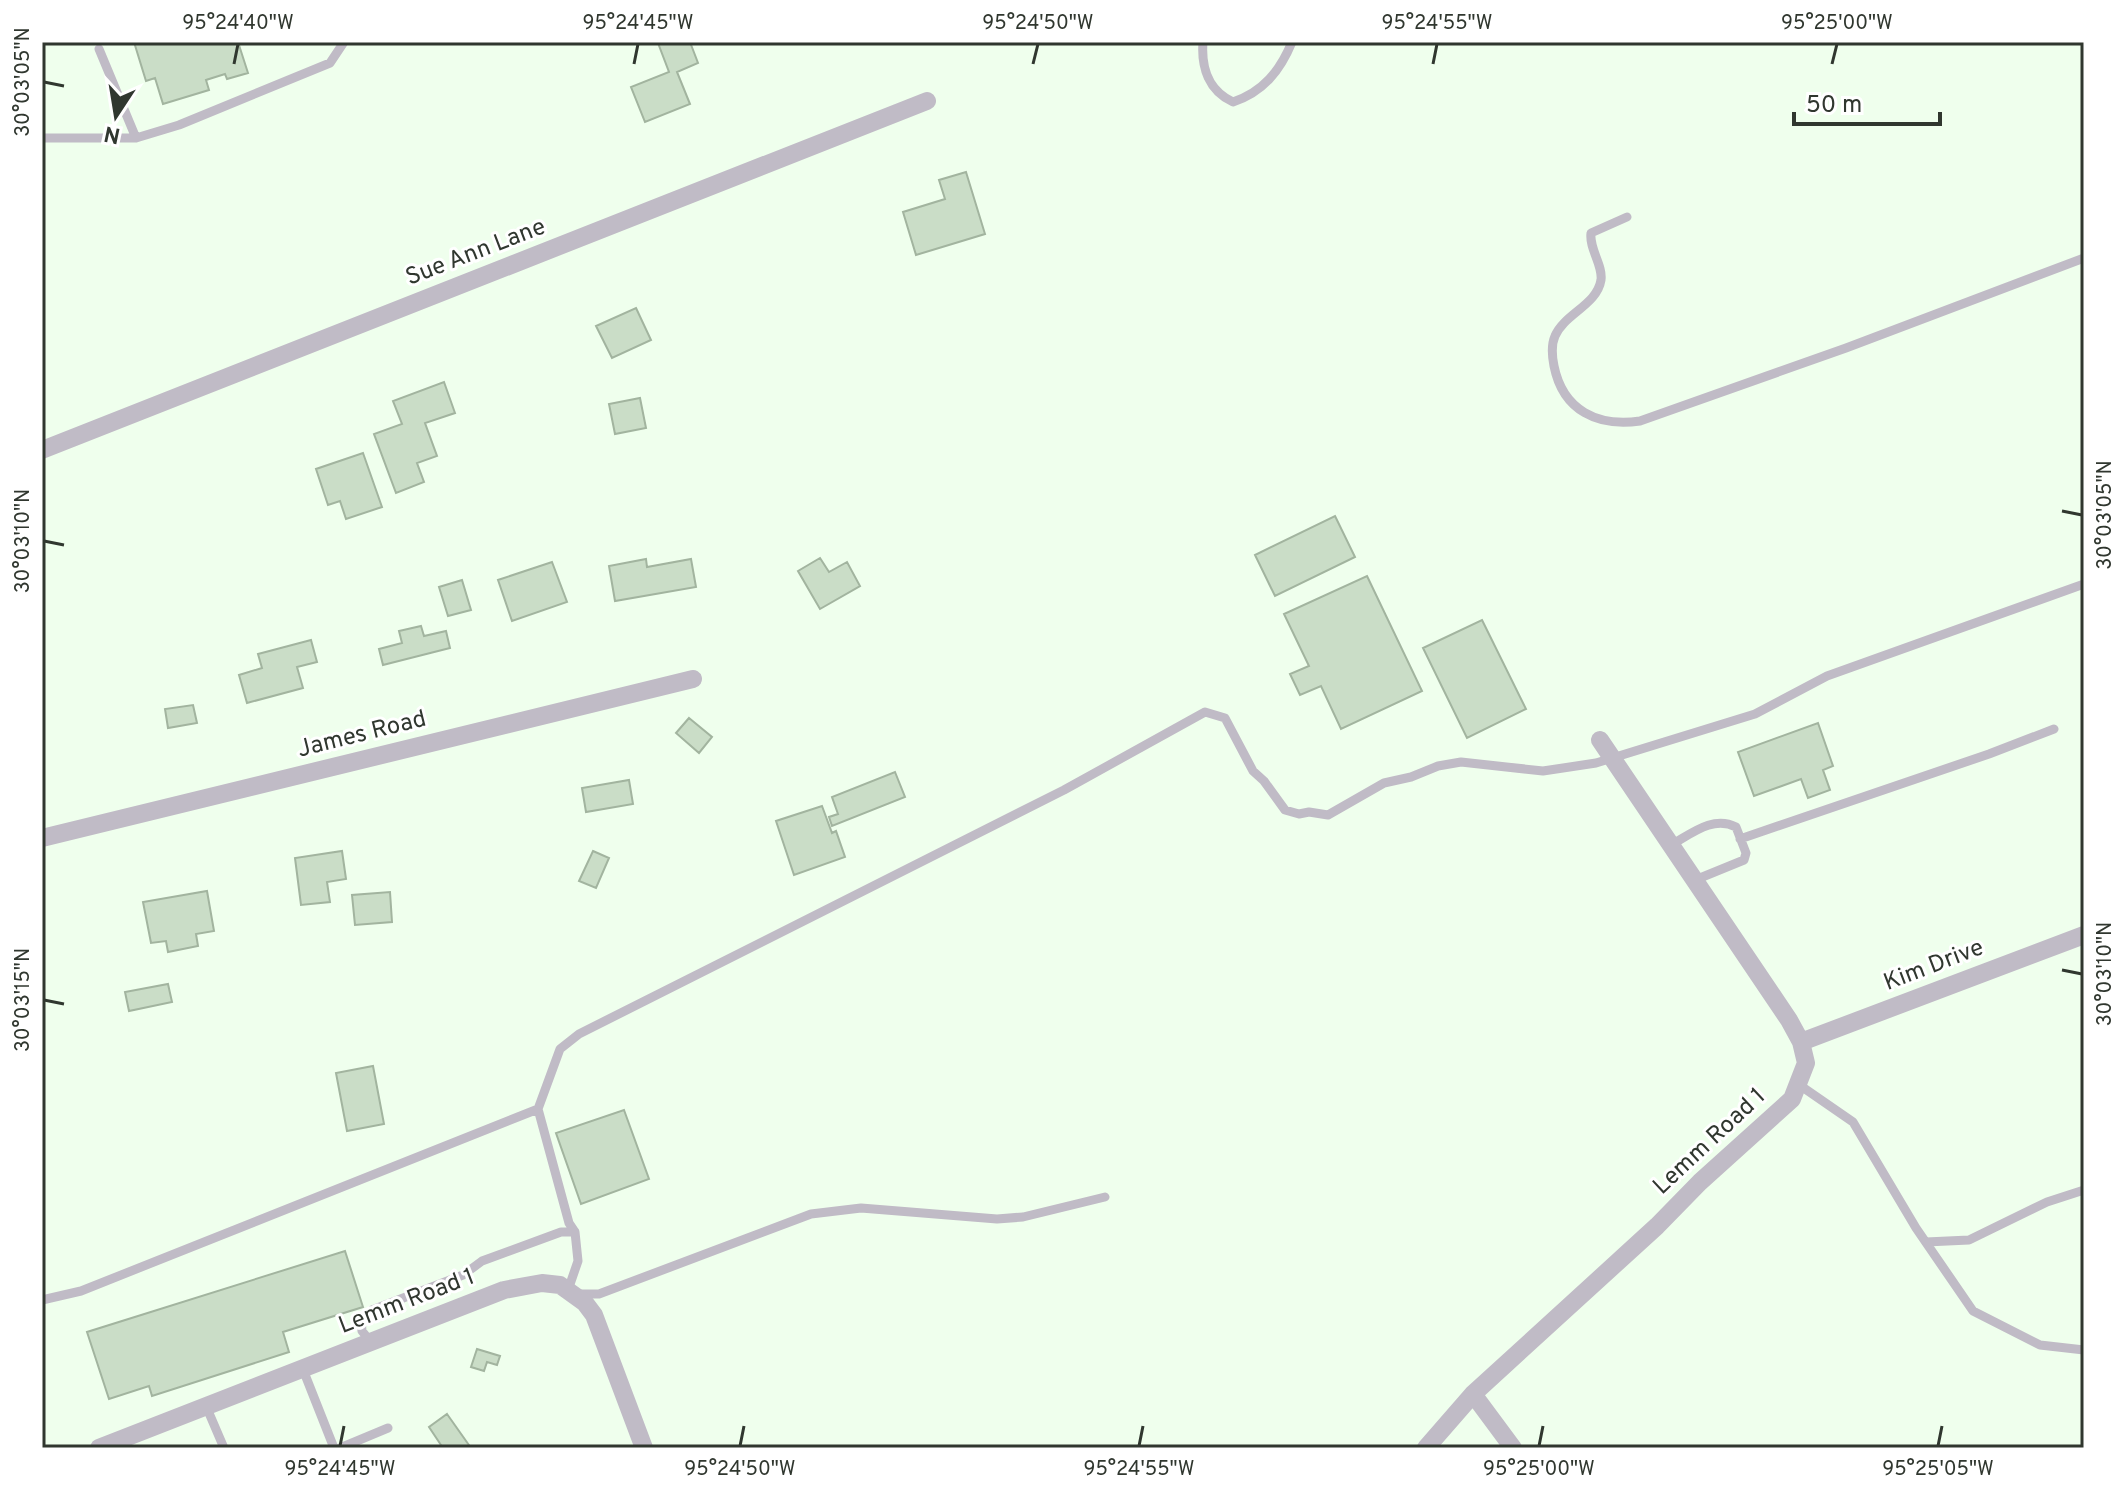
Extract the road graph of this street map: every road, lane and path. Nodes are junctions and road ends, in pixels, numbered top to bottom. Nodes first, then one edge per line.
1 (344, 42) edge
2 (1203, 42) edge
3 (1292, 42) edge
4 (99, 49) dead end
5 (927, 101) dead end
6 (42, 138) edge
7 (136, 138) junction
8 (1627, 217) dead end
9 (2084, 258) edge
10 (42, 450) edge
11 (2084, 584) edge
12 (693, 679) dead end
13 (2054, 729) dead end
14 (1600, 740) dead end
15 (1611, 756) junction
16 (42, 838) edge
17 (1740, 839) junction
18 (1671, 845) junction
19 (1695, 880) junction
20 (2084, 935) edge
21 (1801, 1042) junction
22 (1798, 1084) junction
23 (538, 1109) junction
24 (2084, 1190) edge
25 (1105, 1197) dead end
26 (575, 1232) junction
27 (1926, 1242) junction
28 (572, 1292) junction
29 (42, 1300) edge
30 (370, 1341) junction
31 (2084, 1350) edge
32 (302, 1367) junction
33 (1473, 1394) junction
34 (206, 1406) junction
35 (388, 1428) dead end
36 (99, 1448) edge
37 (224, 1448) edge
38 (337, 1448) edge
39 (644, 1448) edge
40 (1426, 1448) edge
41 (1513, 1448) edge

1 - 7 lane
2 - 3 lane
4 - 7 lane
5 - 10 street, Sue Ann Lane
6 - 7 lane
8 - 9 lane
11 - 15 lane
12 - 16 street, James Road
13 - 17 lane
14 - 15 street
15 - 18 street
15 - 23 lane
17 - 18 lane
17 - 19 lane
18 - 19 street
19 - 21 street
20 - 21 street, Kim Drive
21 - 22 street, Lemm Road 1
22 - 27 lane
22 - 33 street, Lemm Road 1
23 - 26 lane
23 - 29 lane
24 - 27 lane
25 - 28 lane
26 - 28 lane
26 - 30 lane
27 - 31 lane
28 - 30 street, Lemm Road 1
28 - 39 street
30 - 32 street, Lemm Road 1
32 - 34 street, Lemm Road 1
32 - 38 lane
33 - 40 street, Lemm Road 1
33 - 41 street
34 - 36 street, Lemm Road 1
34 - 37 lane
35 - 38 lane

